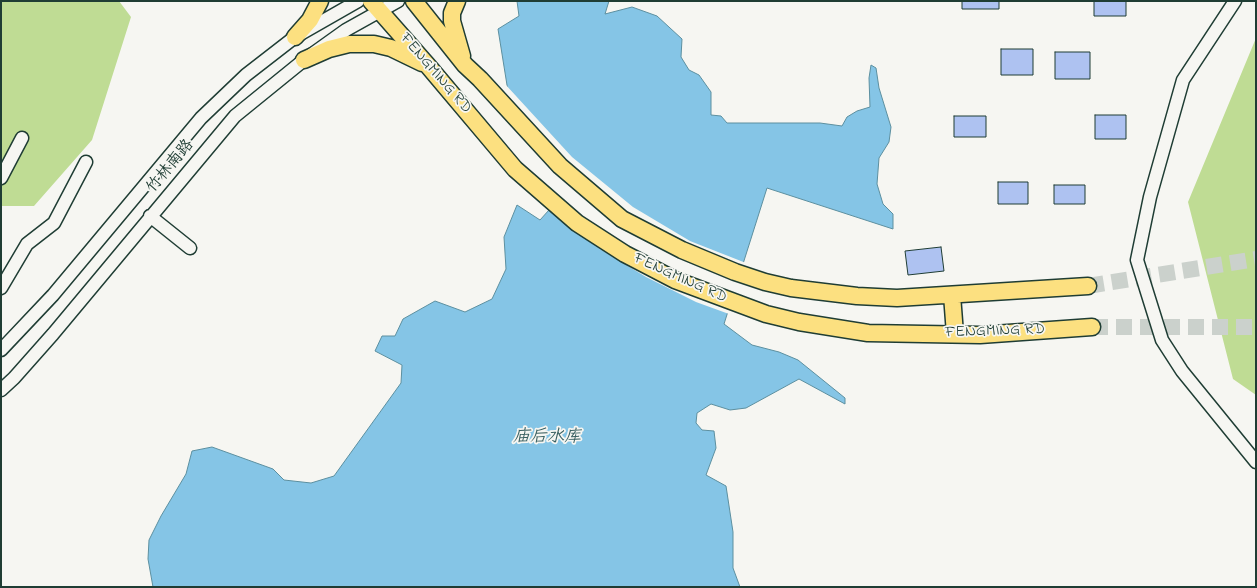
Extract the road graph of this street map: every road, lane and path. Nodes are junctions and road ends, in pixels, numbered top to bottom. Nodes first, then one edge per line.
1 (320, 1) edge
2 (358, 1) edge
3 (398, 1) edge
4 (414, 1) edge
5 (457, 1) edge
6 (1236, 1) edge
7 (375, 6) edge
8 (295, 37) junction
9 (304, 60) junction
10 (465, 65) junction
11 (429, 67) junction
12 (22, 138) dead end
13 (86, 162) dead end
14 (1, 178) edge
15 (150, 216) junction
16 (190, 248) dead end
17 (2, 282) edge
18 (1088, 286) tunnel mouth
19 (952, 295) junction
20 (1092, 327) tunnel mouth
21 (955, 334) junction
22 (1, 350) edge
23 (1, 390) edge
24 (1256, 462) edge

1 - 8 main road
2 - 8 street, 竹林南路
3 - 7 street, 竹林南路
4 - 10 main road, FENGMING RD
5 - 10 main road
6 - 24 street
7 - 9 street, 竹林南路
7 - 11 main road, FENGMING RD
8 - 22 street, 竹林南路
9 - 11 main road
9 - 15 street, 竹林南路
10 - 19 main road, FENGMING RD
11 - 21 main road, FENGMING RD
12 - 14 street
13 - 17 street
15 - 16 street
15 - 23 street, 竹林南路
18 - 19 main road, FENGMING RD
19 - 21 main road
20 - 21 main road, FENGMING RD

